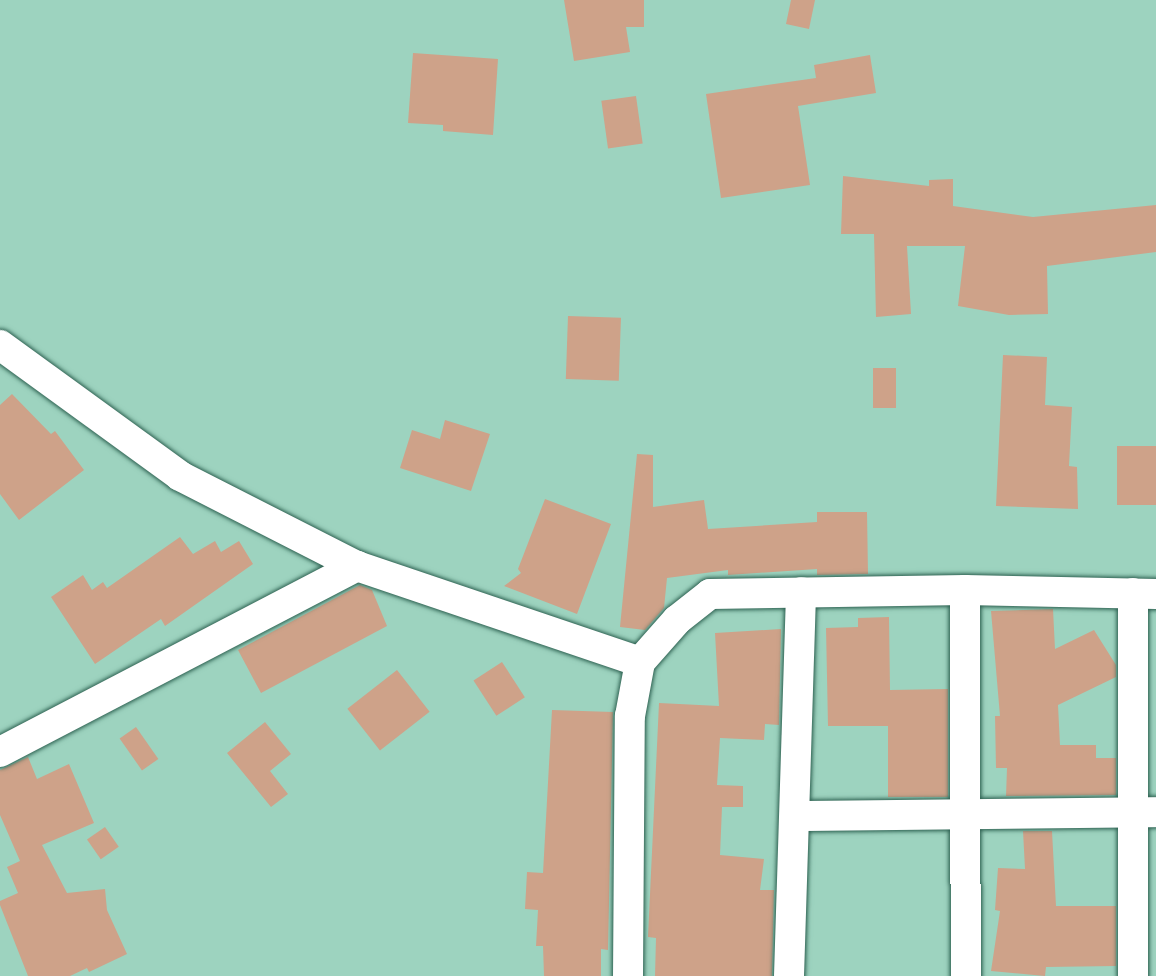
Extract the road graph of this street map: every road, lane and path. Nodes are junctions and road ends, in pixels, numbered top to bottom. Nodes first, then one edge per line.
1 (0, 345) edge
2 (356, 566) junction
3 (965, 590) junction
4 (801, 592) junction
5 (1144, 593) edge
6 (639, 663) junction
7 (0, 752) edge
8 (965, 812) junction
9 (1144, 812) edge
10 (797, 816) junction
11 (628, 976) edge
12 (789, 976) edge
13 (966, 976) edge
14 (1133, 976) edge

1 - 2 street
2 - 6 street
2 - 7 street
3 - 4 street
3 - 5 street
3 - 8 street
4 - 6 street
4 - 10 street
5 - 9 street
6 - 11 street
8 - 9 street
8 - 10 street
8 - 13 street
9 - 14 street
10 - 12 street

